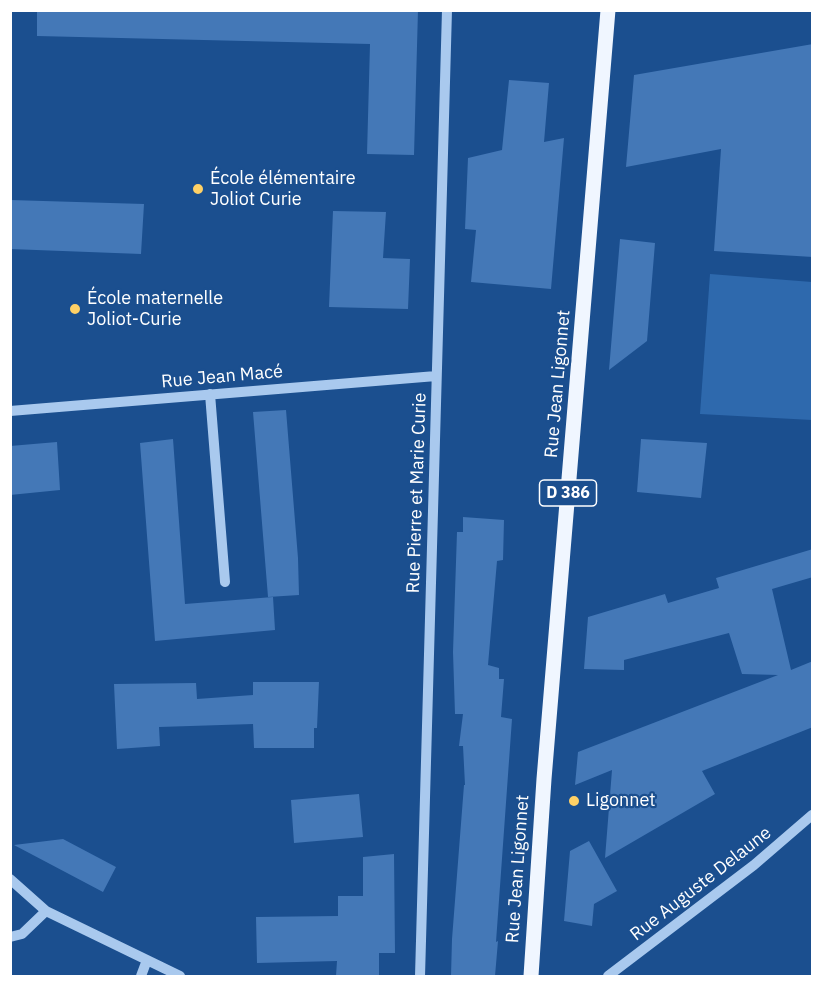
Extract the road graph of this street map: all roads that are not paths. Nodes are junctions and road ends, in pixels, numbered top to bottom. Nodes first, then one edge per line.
1 (447, 10) edge
2 (608, 10) edge
3 (436, 376) junction
4 (210, 394) junction
5 (10, 411) edge
6 (225, 582) dead end
7 (813, 815) edge
8 (10, 879) edge
9 (46, 911) junction
10 (10, 937) edge
11 (147, 960) junction
12 (141, 976) edge
13 (180, 976) edge
14 (420, 976) edge
15 (531, 976) edge
16 (608, 976) edge

1 - 3 street, Rue Pierre et Marie Curie
2 - 15 main road, Rue Jean Ligonnet / D 386
3 - 4 street, Rue Jean Macé
3 - 14 street, Rue Pierre et Marie Curie
4 - 5 street, Rue Jean Macé
4 - 6 street
7 - 16 street, Rue Auguste Delaune
8 - 9 street
9 - 10 street
9 - 11 street
11 - 12 street
11 - 13 street

